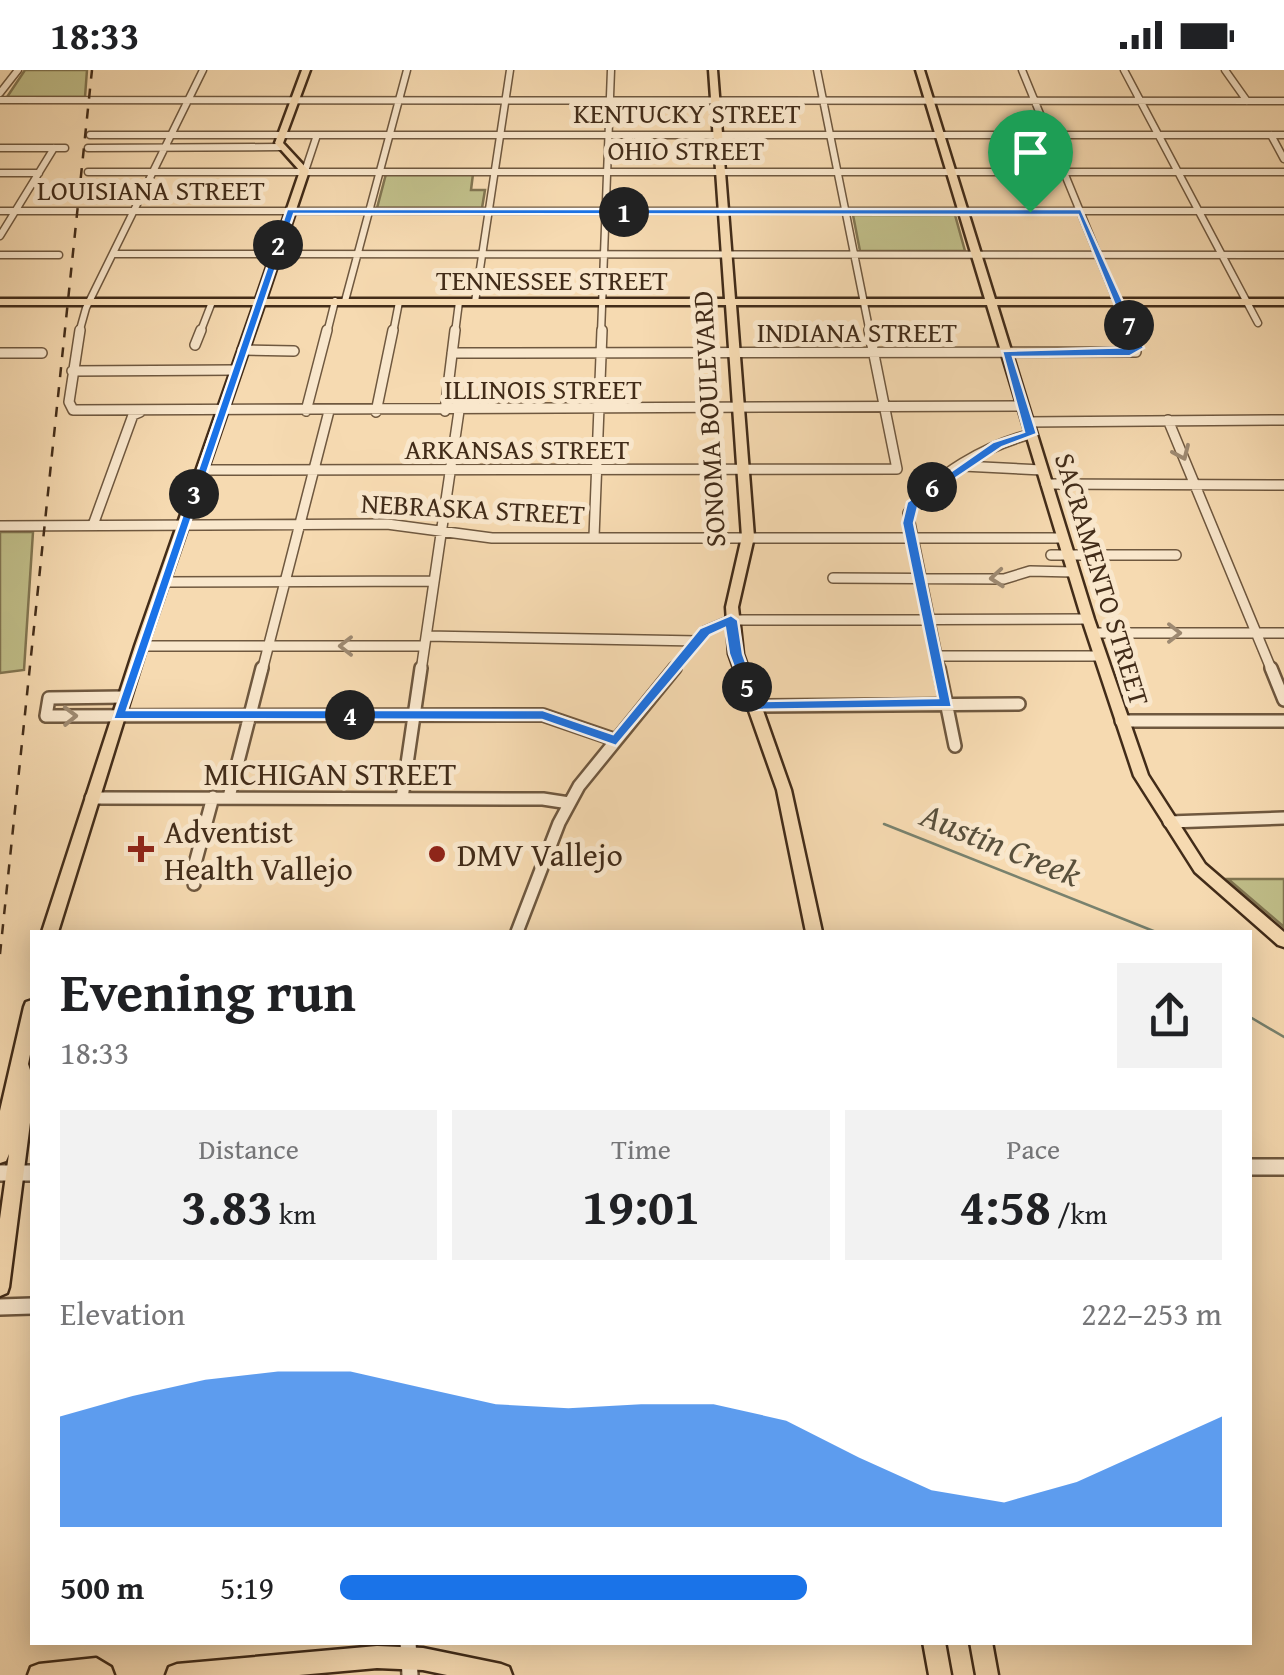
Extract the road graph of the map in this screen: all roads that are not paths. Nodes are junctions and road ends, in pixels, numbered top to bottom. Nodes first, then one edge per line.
1 (18, 70) edge
2 (204, 70) edge
3 (306, 70) edge
4 (407, 70) edge
5 (510, 70) edge
6 (612, 70) edge
7 (713, 70) edge
8 (818, 70) edge
9 (920, 70) edge
10 (1022, 70) edge
11 (1124, 70) edge
12 (1225, 70) edge
13 (0, 97) edge
14 (189, 100) junction
15 (295, 100) junction
16 (611, 100) junction
17 (399, 101) junction
18 (505, 101) junction
19 (715, 101) junction
20 (824, 101) junction
21 (930, 101) junction
22 (1036, 101) junction
23 (1141, 101) junction
24 (1247, 101) junction
25 (1284, 101) edge
26 (172, 134) junction
27 (282, 134) junction
28 (500, 134) junction
29 (610, 134) junction
30 (829, 134) junction
31 (90, 135) dead end
32 (318, 135) junction
33 (390, 135) junction
34 (718, 135) junction
35 (940, 135) junction
36 (1050, 135) junction
37 (1160, 135) junction
38 (1271, 135) junction
39 (1284, 135) edge
40 (280, 147) junction
41 (0, 148) edge
42 (54, 148) junction
43 (65, 148) dead end
44 (88, 148) dead end
45 (165, 148) junction
46 (1284, 159) edge
47 (88, 172) dead end
48 (154, 172) junction
49 (305, 172) junction
50 (380, 172) junction
51 (494, 172) junction
52 (608, 172) junction
53 (722, 172) junction
54 (837, 172) junction
55 (953, 172) junction
56 (1064, 172) junction
57 (1180, 172) junction
58 (1284, 172) edge
59 (0, 173) edge
60 (39, 173) junction
61 (0, 211) edge
62 (16, 211) junction
63 (134, 211) junction
64 (290, 211) junction
65 (370, 211) junction
66 (488, 211) junction
67 (606, 212) junction
68 (726, 212) junction
69 (846, 212) junction
70 (1081, 212) junction
71 (1201, 212) junction
72 (965, 213) junction
73 (1284, 213) edge
74 (0, 236) edge
75 (112, 254) junction
76 (0, 255) edge
77 (60, 255) dead end
78 (275, 255) junction
79 (358, 255) junction
80 (482, 255) junction
81 (605, 255) junction
82 (729, 255) junction
83 (855, 255) junction
84 (1100, 255) junction
85 (1224, 255) junction
86 (1284, 255) edge
87 (978, 256) junction
88 (340, 301) junction
89 (0, 302) edge
90 (89, 302) junction
91 (212, 302) junction
92 (259, 302) junction
93 (399, 302) junction
94 (459, 302) junction
95 (475, 302) junction
96 (603, 302) junction
97 (732, 302) junction
98 (864, 302) junction
99 (992, 302) junction
100 (1120, 302) junction
101 (1249, 302) junction
102 (1284, 302) edge
103 (1258, 322) dead end
104 (195, 345) dead end
105 (242, 350) junction
106 (294, 352) dead end
107 (452, 353) junction
108 (601, 353) junction
109 (0, 354) edge
110 (42, 354) dead end
111 (735, 354) junction
112 (873, 354) junction
113 (1006, 354) junction
114 (236, 370) junction
115 (72, 371) junction
116 (739, 409) junction
117 (599, 410) junction
118 (885, 410) junction
119 (306, 411) junction
120 (329, 411) junction
121 (140, 412) junction
122 (222, 412) junction
123 (376, 412) junction
124 (445, 412) junction
125 (459, 412) junction
126 (1028, 420) junction
127 (1168, 420) junction
128 (1284, 420) edge
129 (963, 466) junction
130 (202, 470) junction
131 (314, 470) junction
132 (450, 470) junction
133 (597, 470) junction
134 (744, 470) junction
135 (1044, 477) junction
136 (1196, 485) junction
137 (1284, 485) edge
138 (183, 524) junction
139 (300, 524) junction
140 (93, 525) junction
141 (0, 526) edge
142 (441, 531) junction
143 (594, 537) junction
144 (748, 537) junction
145 (911, 538) junction
146 (1063, 538) junction
147 (1068, 554) junction
148 (1051, 555) dead end
149 (1176, 555) dead end
150 (1073, 572) junction
151 (833, 578) dead end
152 (920, 579) junction
153 (434, 581) junction
154 (163, 582) junction
155 (284, 582) junction
156 (928, 618) junction
157 (731, 620) junction
158 (1090, 626) junction
159 (1256, 633) junction
160 (1284, 633) edge
161 (425, 641) junction
162 (698, 641) junction
163 (141, 646) junction
164 (268, 646) junction
165 (936, 656) junction
166 (1100, 656) junction
167 (124, 697) junction
168 (1284, 700) edge
169 (946, 703) junction
170 (1019, 704) dead end
171 (755, 706) junction
172 (250, 715) junction
173 (414, 715) junction
174 (118, 716) junction
175 (1121, 721) junction
176 (1284, 721) edge
177 (616, 740) junction
178 (956, 746) dead end
179 (213, 797) junction
180 (229, 797) junction
181 (90, 798) junction
182 (402, 798) junction
183 (569, 803) junction
184 (1284, 818) edge
185 (1168, 822) junction
186 (194, 884) dead end
187 (51, 930) edge
188 (519, 930) edge
189 (815, 930) edge
190 (1284, 941) edge
191 (30, 1017) edge
192 (21, 1068) junction
193 (0, 1155) edge
194 (1284, 1167) edge
195 (1252, 1168) edge
196 (16, 1173) edge
197 (0, 1286) edge
198 (0, 1306) edge
199 (30, 1306) edge
200 (935, 1645) edge
201 (981, 1645) edge
202 (409, 1658) edge
203 (38, 1675) edge
204 (103, 1675) edge
205 (177, 1675) edge
206 (501, 1675) edge
207 (940, 1675) edge
208 (987, 1675) edge

1 - 13 street
2 - 14 street
3 - 15 main road
4 - 17 street
5 - 18 street
6 - 16 street
7 - 19 main road, SONOMA BOULEVARD
8 - 20 street
9 - 21 main road, SACRAMENTO STREET
10 - 22 street
11 - 23 street
12 - 24 street
13 - 14 street
14 - 15 street
14 - 26 street
15 - 17 street
15 - 27 main road
16 - 18 street
16 - 19 street
16 - 29 street
17 - 18 street
17 - 33 street
18 - 28 street
19 - 20 street
19 - 34 main road, SONOMA BOULEVARD
20 - 21 street
20 - 30 street
21 - 22 street
21 - 35 main road, SACRAMENTO STREET
22 - 23 street
22 - 36 street
23 - 24 street
23 - 37 street
24 - 25 street
26 - 27 street, KENTUCKY STREET
26 - 31 street, KENTUCKY STREET
26 - 45 street
27 - 32 street, KENTUCKY STREET
27 - 40 main road
28 - 29 street, KENTUCKY STREET
28 - 33 street, KENTUCKY STREET
28 - 51 street
29 - 34 street, KENTUCKY STREET
29 - 52 street
30 - 34 street, KENTUCKY STREET
30 - 35 street, KENTUCKY STREET
30 - 54 street
32 - 33 street, KENTUCKY STREET
32 - 49 street
33 - 50 street
34 - 53 main road, SONOMA BOULEVARD
35 - 36 street, KENTUCKY STREET
35 - 55 main road, SACRAMENTO STREET
36 - 37 street, KENTUCKY STREET
36 - 56 street
37 - 38 street, KENTUCKY STREET
37 - 57 street
38 - 39 street, KENTUCKY STREET
38 - 46 street
40 - 45 street
40 - 49 main road
41 - 42 street
42 - 43 street
42 - 60 street
44 - 45 street
45 - 48 street
47 - 48 street, OHIO STREET
48 - 49 street, OHIO STREET
48 - 63 street
49 - 50 street, OHIO STREET
49 - 64 main road
50 - 51 street, OHIO STREET
50 - 65 street
51 - 52 street, OHIO STREET
51 - 66 street
52 - 53 street, OHIO STREET
52 - 67 street
53 - 54 street, OHIO STREET
53 - 68 main road, SONOMA BOULEVARD
54 - 55 street, OHIO STREET
54 - 69 street
55 - 56 street, OHIO STREET
55 - 72 main road, SACRAMENTO STREET
56 - 57 street, OHIO STREET
56 - 70 street
57 - 58 street, OHIO STREET
57 - 71 street
59 - 60 street
60 - 62 street
61 - 62 street, LOUISIANA STREET
62 - 63 street, LOUISIANA STREET
62 - 74 street
63 - 64 street, LOUISIANA STREET
63 - 75 street
64 - 65 street, LOUISIANA STREET
64 - 78 main road
65 - 66 street, LOUISIANA STREET
65 - 79 street
66 - 67 street, LOUISIANA STREET
66 - 80 street
67 - 68 street, LOUISIANA STREET
67 - 81 street
68 - 69 street, LOUISIANA STREET
68 - 82 main road, SONOMA BOULEVARD
69 - 72 street, LOUISIANA STREET
69 - 83 street
70 - 71 street, LOUISIANA STREET
70 - 72 street, LOUISIANA STREET
70 - 84 street
71 - 73 street, LOUISIANA STREET
71 - 85 street
72 - 87 main road, SACRAMENTO STREET
75 - 78 street
75 - 90 street
76 - 77 street
78 - 79 street
78 - 92 main road
79 - 80 street
79 - 88 street
80 - 81 street
80 - 95 street
81 - 82 street
81 - 96 street
82 - 83 street
82 - 97 main road, SONOMA BOULEVARD
83 - 87 street
83 - 98 street
84 - 85 street
84 - 87 street
84 - 100 street
85 - 86 street
85 - 101 street
87 - 99 main road, SACRAMENTO STREET
88 - 92 main road, TENNESSEE STREET
88 - 93 main road, TENNESSEE STREET
88 - 119 street
89 - 90 main road, TENNESSEE STREET
90 - 91 main road, TENNESSEE STREET
90 - 115 street
91 - 92 main road, TENNESSEE STREET
91 - 104 street
92 - 105 main road
93 - 94 main road, TENNESSEE STREET
93 - 123 street
94 - 95 main road, TENNESSEE STREET
94 - 107 street
95 - 96 main road, TENNESSEE STREET
96 - 97 main road, TENNESSEE STREET
96 - 108 street
97 - 98 main road, TENNESSEE STREET
97 - 111 main road, SONOMA BOULEVARD
98 - 99 main road, TENNESSEE STREET
98 - 112 street
99 - 100 main road, TENNESSEE STREET
99 - 113 main road, SACRAMENTO STREET
100 - 101 main road, TENNESSEE STREET
100 - 113 street, INDIANA STREET
101 - 102 main road, TENNESSEE STREET
101 - 103 street
105 - 106 street
105 - 114 main road
107 - 108 street, INDIANA STREET
107 - 124 street
108 - 111 street, INDIANA STREET
108 - 117 street
109 - 110 street
111 - 112 street, INDIANA STREET
111 - 116 main road, SONOMA BOULEVARD
112 - 113 street, INDIANA STREET
112 - 118 street
113 - 126 main road, SACRAMENTO STREET
114 - 115 street
114 - 122 main road
115 - 121 street, ILLINOIS STREET
116 - 117 street, ILLINOIS STREET
116 - 118 street, ILLINOIS STREET
116 - 134 main road, SONOMA BOULEVARD
117 - 125 street, ILLINOIS STREET
117 - 133 street
118 - 126 street, ILLINOIS STREET
118 - 134 street, ARKANSAS STREET
119 - 120 street, ILLINOIS STREET
119 - 122 street, ILLINOIS STREET
120 - 123 street, ILLINOIS STREET
120 - 131 street
121 - 122 street, ILLINOIS STREET
121 - 140 street
122 - 130 main road
123 - 124 street, ILLINOIS STREET
124 - 125 street, ILLINOIS STREET
125 - 132 street
126 - 127 street, ILLINOIS STREET
126 - 129 street
126 - 135 main road, SACRAMENTO STREET
127 - 128 street, ILLINOIS STREET
127 -> 136 street
129 - 135 street
129 - 145 street
130 - 131 street, ARKANSAS STREET
130 - 138 main road
131 - 132 street, ARKANSAS STREET
131 - 139 street
132 - 133 street, ARKANSAS STREET
132 - 142 street
133 - 134 street, ARKANSAS STREET
133 - 143 street
134 - 144 main road, SONOMA BOULEVARD
135 - 136 street
135 - 146 main road, SACRAMENTO STREET
136 - 137 street
136 - 159 street
138 - 139 street, NEBRASKA STREET
138 - 140 street, NEBRASKA STREET
138 - 154 main road
139 - 142 street, NEBRASKA STREET
139 - 155 street
140 - 141 street, NEBRASKA STREET
142 - 143 street, NEBRASKA STREET
142 - 153 street
143 - 144 street, NEBRASKA STREET
144 - 145 street, NEBRASKA STREET
144 - 157 main road, SONOMA BOULEVARD
145 - 146 street, NEBRASKA STREET
145 - 152 street
146 - 147 main road, SACRAMENTO STREET
147 - 148 street
147 - 149 street
147 - 150 main road, SACRAMENTO STREET
150 -> 152 street
150 - 158 main road, SACRAMENTO STREET
151 - 152 street
152 - 156 street
153 - 155 street
153 - 161 street
154 - 155 street
154 - 163 main road
155 - 164 street
156 - 157 street
156 - 158 street
156 - 165 street
157 - 162 street
157 - 171 main road, SONOMA BOULEVARD
158 -> 159 street
158 - 166 main road, SACRAMENTO STREET
159 - 160 street
159 - 168 street
161 - 162 street
161 -> 164 street
161 - 173 street
162 - 177 street
163 - 164 street
163 - 167 main road
164 - 172 street
165 - 166 street
165 - 169 street
166 - 175 main road, SACRAMENTO STREET
167 - 174 main road
167 -> 174 street
169 - 170 street
169 - 171 street
169 - 178 street
171 - 189 main road, SONOMA BOULEVARD
172 - 173 street
172 - 174 street
172 - 180 street
173 - 177 street
173 - 182 street
174 - 181 main road
175 - 176 street
175 - 185 main road, SACRAMENTO STREET
177 - 183 street
179 - 180 street, MICHIGAN STREET
179 - 181 street, MICHIGAN STREET
179 - 186 street
180 - 182 street, MICHIGAN STREET
181 - 187 main road
182 - 183 street, MICHIGAN STREET
183 - 188 street
184 - 185 street
185 - 190 main road, SACRAMENTO STREET
191 - 192 main road
192 - 193 main road
192 - 196 main road
194 - 195 street
196 - 197 main road
198 - 199 street
200 - 207 main road
201 - 208 main road
202 - 205 main road
202 - 206 main road
203 - 204 main road

